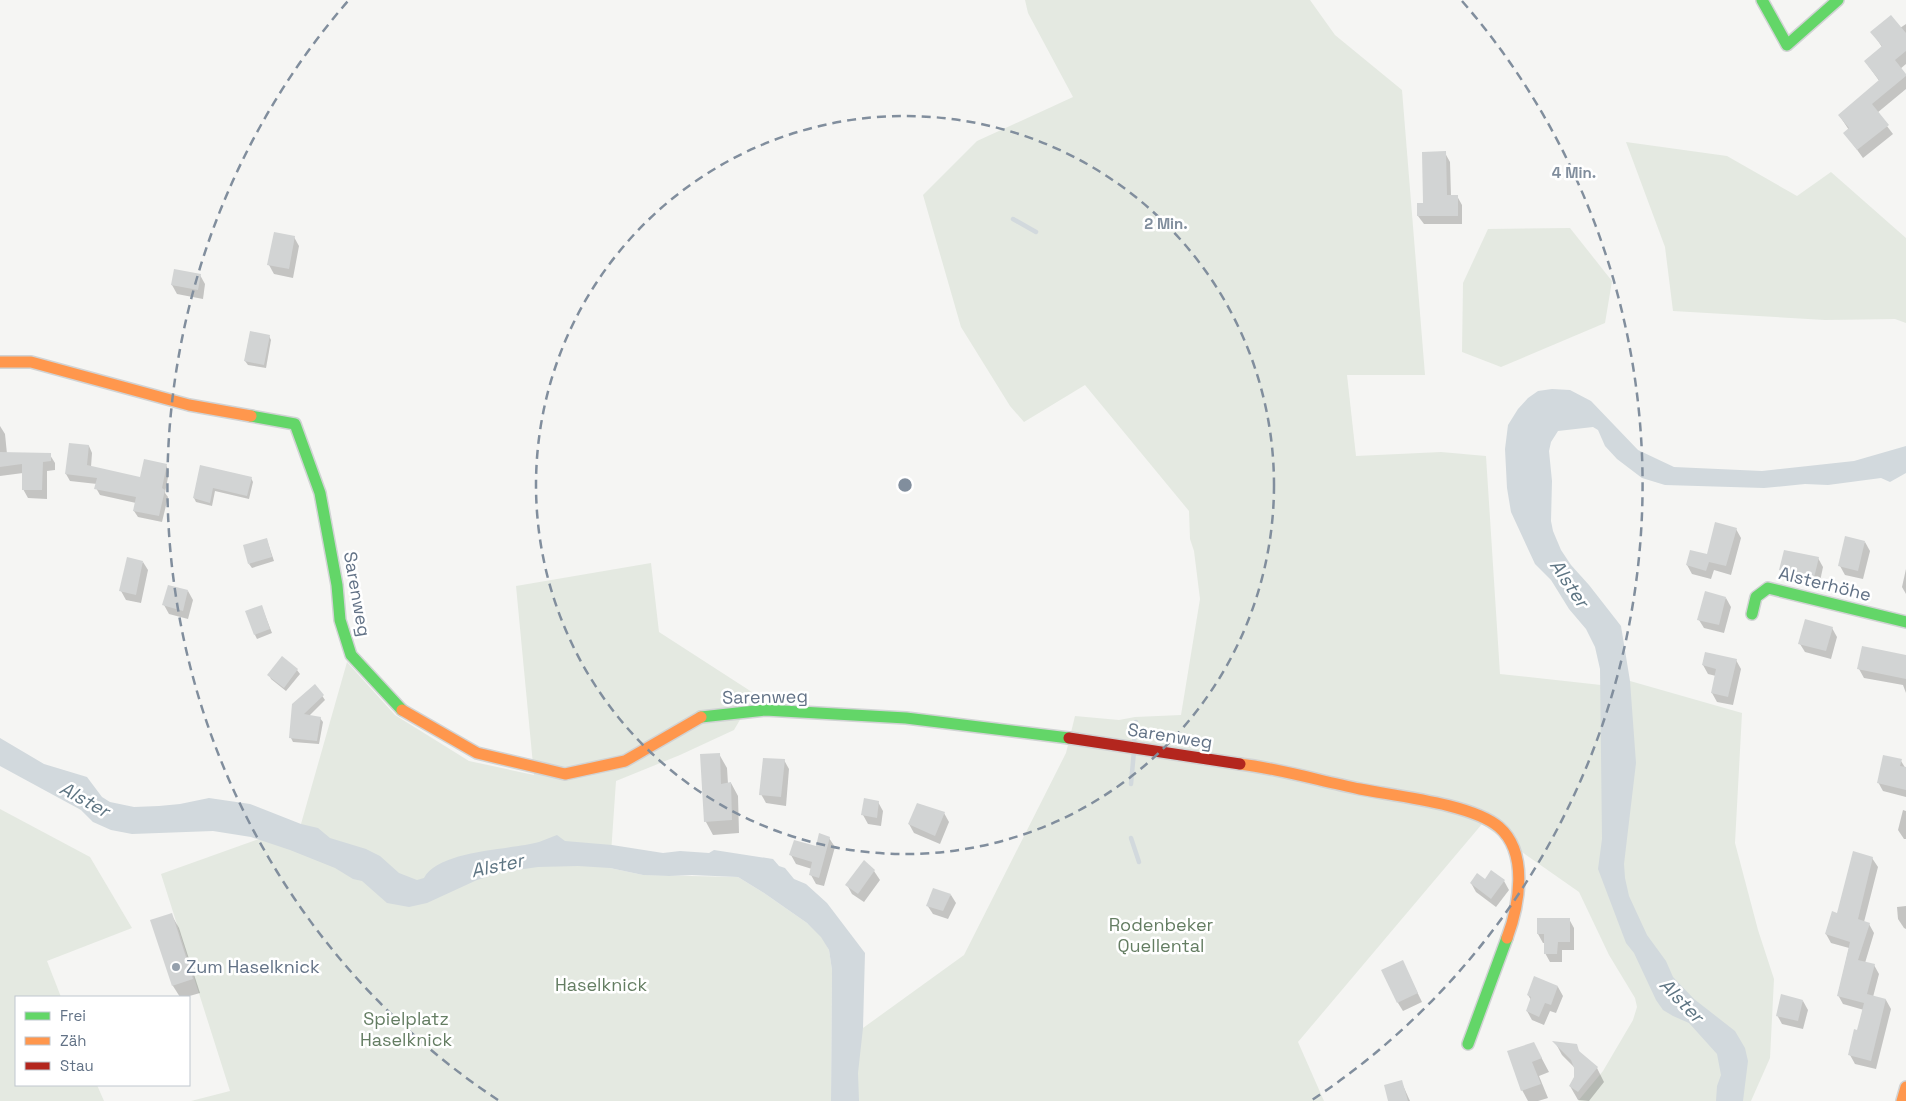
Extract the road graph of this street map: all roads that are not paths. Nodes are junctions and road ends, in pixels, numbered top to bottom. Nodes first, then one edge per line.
1 (1762, 0) edge
2 (1838, 0) edge
3 (0, 362) edge
4 (1752, 614) dead end
5 (1906, 622) edge
6 (1468, 1044) dead end
7 (1906, 1087) edge
8 (1902, 1101) edge

1 - 2 street
3 - 6 street, Sarenweg
4 - 5 street, Alsterhöhe
7 - 8 street

